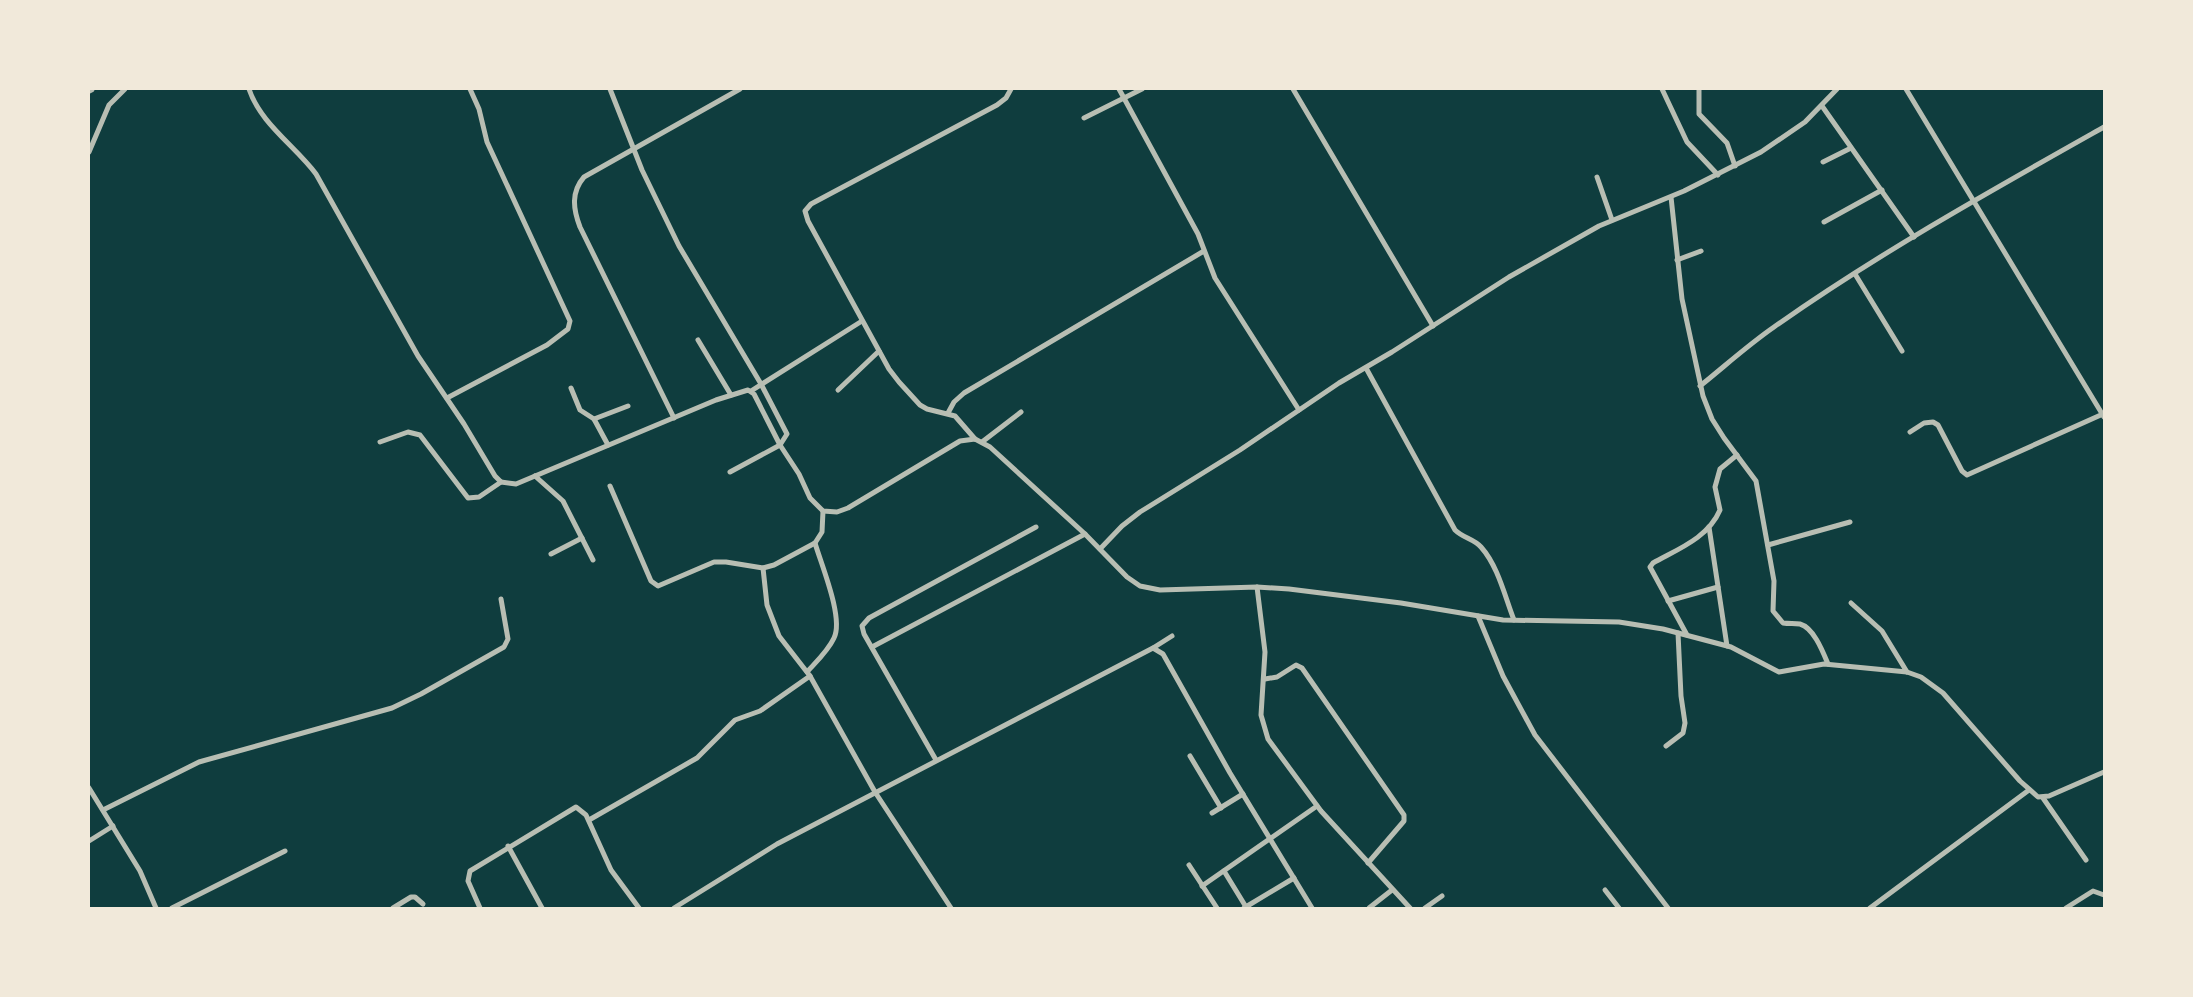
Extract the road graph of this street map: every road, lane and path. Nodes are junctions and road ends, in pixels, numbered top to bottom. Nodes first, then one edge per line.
1 (125, 89) edge
2 (249, 89) edge
3 (470, 89) edge
4 (610, 89) edge
5 (740, 89) edge
6 (1012, 89) edge
7 (1119, 89) edge
8 (1142, 89) edge
9 (1293, 89) edge
10 (1662, 89) edge
11 (1699, 89) edge
12 (1837, 89) edge
13 (1906, 89) edge
14 (1124, 98) junction
15 (1822, 106) junction
16 (1084, 118) dead end
17 (2104, 127) edge
18 (1851, 148) junction
19 (634, 149) junction
20 (89, 152) edge
21 (1823, 162) dead end
22 (1735, 166) junction
23 (1718, 175) junction
24 (1597, 177) dead end
25 (1882, 190) junction
26 (1671, 197) junction
27 (1973, 201) junction
28 (1612, 220) junction
29 (1824, 222) dead end
30 (1914, 237) junction
31 (1204, 251) junction
32 (1701, 251) dead end
33 (1677, 260) junction
34 (1855, 274) junction
35 (862, 321) junction
36 (1433, 326) junction
37 (698, 340) dead end
38 (879, 351) junction
39 (1902, 351) dead end
40 (1366, 368) junction
41 (761, 384) junction
42 (1700, 386) junction
43 (571, 388) dead end
44 (838, 390) dead end
45 (751, 391) junction
46 (731, 395) junction
47 (447, 398) junction
48 (628, 406) dead end
49 (1299, 410) junction
50 (1022, 412) dead end
51 (948, 413) junction
52 (2103, 415) edge
53 (674, 418) junction
54 (594, 419) junction
55 (1910, 432) dead end
56 (975, 439) junction
57 (380, 442) dead end
58 (982, 442) junction
59 (608, 445) junction
60 (780, 445) junction
61 (1737, 455) junction
62 (730, 472) dead end
63 (535, 476) junction
64 (501, 482) junction
65 (610, 486) dead end
66 (823, 512) junction
67 (1850, 522) dead end
68 (1036, 527) dead end
69 (1709, 527) junction
70 (1085, 534) junction
71 (582, 538) junction
72 (815, 543) junction
73 (1768, 545) junction
74 (1100, 550) junction
75 (551, 554) dead end
76 (593, 560) dead end
77 (762, 568) junction
78 (1257, 587) junction
79 (1718, 587) junction
80 (500, 599) dead end
81 (1668, 601) junction
82 (1851, 603) dead end
83 (1478, 616) junction
84 (1514, 620) junction
85 (1678, 633) junction
86 (1687, 635) junction
87 (1172, 636) dead end
88 (1727, 646) junction
89 (872, 647) junction
90 (1153, 648) junction
91 (1828, 664) junction
92 (1907, 672) junction
93 (808, 674) junction
94 (1265, 679) junction
95 (1666, 746) dead end
96 (1190, 756) dead end
97 (936, 760) junction
98 (2104, 772) edge
99 (89, 788) edge
100 (2029, 790) junction
101 (875, 792) junction
102 (1243, 794) junction
103 (2042, 798) junction
104 (1318, 806) junction
105 (1221, 808) junction
106 (103, 810) junction
107 (1212, 813) dead end
108 (589, 820) junction
109 (113, 826) junction
110 (1270, 840) junction
111 (89, 841) edge
112 (508, 846) junction
113 (285, 851) dead end
114 (2086, 860) dead end
115 (1368, 863) junction
116 (1189, 865) dead end
117 (1224, 872) junction
118 (1294, 878) junction
119 (1202, 886) junction
120 (1392, 890) junction
121 (1605, 890) dead end
122 (2104, 895) edge
123 (1442, 896) dead end
124 (423, 904) dead end
125 (156, 908) edge
126 (172, 908) edge
127 (393, 908) edge
128 (480, 908) edge
129 (542, 908) edge
130 (639, 908) edge
131 (674, 908) edge
132 (951, 908) edge
133 (1217, 908) edge
134 (1245, 908) edge
135 (1312, 908) edge
136 (1369, 908) edge
137 (1410, 908) edge
138 (1425, 908) edge
139 (1619, 908) edge
140 (1668, 908) edge
141 (1870, 908) edge
142 (2066, 908) edge

1 - 20 street
2 - 47 street
3 - 47 street
4 - 19 street
5 - 19 street
6 - 35 street
7 - 14 street
8 - 14 street
9 - 36 street
10 - 23 street
11 - 22 street
12 - 15 street
13 - 27 street
14 - 16 street
14 - 31 street
15 - 18 street
15 - 22 street
17 - 27 street
18 - 21 street
18 - 25 street
19 - 41 street
19 - 53 street
22 - 23 street
23 - 26 street
24 - 28 street
25 - 29 street
25 - 30 street
26 - 28 street
26 - 33 street
27 - 30 street
27 - 52 street
28 - 36 street
30 - 34 street
31 - 49 street
31 - 51 street
32 - 33 street
33 - 42 street
34 - 39 street
34 - 42 street
35 - 38 street
35 - 41 street
36 - 40 street
37 - 46 street
38 - 44 street
38 - 51 street
40 - 49 street
40 - 84 street
41 - 45 street
41 - 60 street
42 - 61 street
43 - 54 street
45 - 46 street
45 - 60 street
46 - 53 street
47 - 64 street
48 - 54 street
49 - 74 street
50 - 58 street
51 - 56 street
52 - 55 street
53 - 59 street
54 - 59 street
56 - 58 street
56 - 66 street
57 - 64 street
58 - 70 street
59 - 63 street
60 - 62 street
60 - 66 street
61 - 69 street
61 - 73 street
63 - 64 street
63 - 71 street
65 - 77 street
66 - 72 street
67 - 73 street
68 - 89 street
69 - 79 street
69 - 81 street
70 - 74 street
70 - 89 street
71 - 75 street
71 - 76 street
72 - 77 street
72 - 93 street
73 - 91 street
74 - 78 street
77 - 93 street
78 - 83 street
78 - 94 street
79 - 81 street
79 - 88 street
80 - 106 street
81 - 86 street
82 - 92 street
83 - 84 street
83 - 140 street
84 - 85 street
85 - 86 street
85 - 95 street
86 - 88 street
87 - 90 street
88 - 91 street
89 - 97 street
90 - 97 street
90 - 102 street
91 - 92 street
92 - 100 street
93 - 101 street
93 - 108 street
94 - 104 street
94 - 115 street
96 - 105 street
97 - 101 street
98 - 103 street
99 - 106 street
100 - 103 street
100 - 141 street
101 - 131 street
101 - 132 street
102 - 105 street
102 - 110 street
103 - 114 street
104 - 110 street
104 - 115 street
105 - 107 street
106 - 109 street
108 - 112 street
108 - 130 street
109 - 111 street
109 - 125 street
110 - 117 street
110 - 118 street
112 - 128 street
112 - 129 street
113 - 126 street
115 - 120 street
116 - 119 street
117 - 119 street
117 - 134 street
118 - 134 street
118 - 135 street
119 - 133 street
120 - 136 street
120 - 137 street
121 - 139 street
122 - 142 street
123 - 138 street
124 - 127 street

